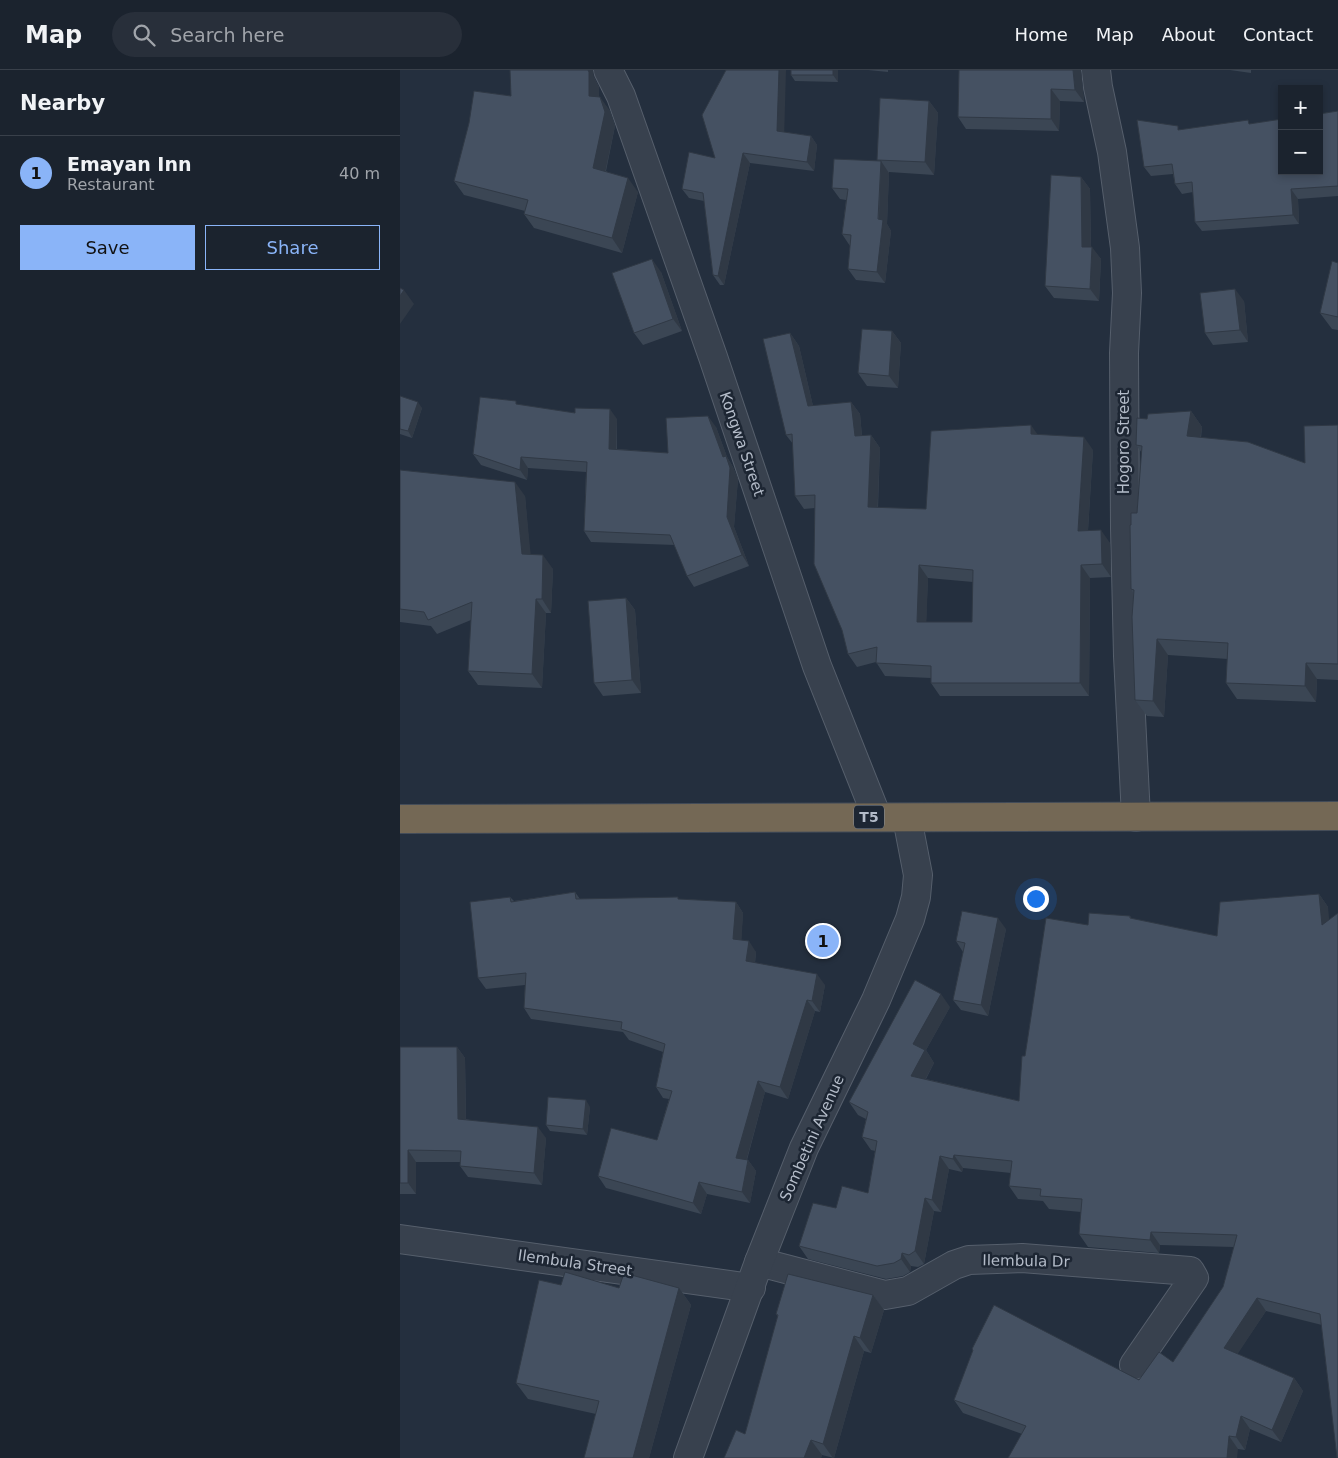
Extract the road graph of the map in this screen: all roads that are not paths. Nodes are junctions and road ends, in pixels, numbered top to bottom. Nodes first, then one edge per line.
1 (608, 70) edge
2 (1096, 70) edge
3 (1338, 816) edge
4 (877, 817) junction
5 (1136, 817) junction
6 (906, 818) junction
7 (400, 819) edge
8 (400, 1238) edge
9 (759, 1262) junction
10 (751, 1288) junction
11 (1134, 1365) dead end
12 (688, 1458) edge

1 - 4 street, Kongwa Street
2 - 5 street, Hogoro Street
3 - 5 highway, T5
4 - 6 highway, T5
4 - 7 highway, T5
5 - 6 highway, T5
6 - 9 street, Sombetini Avenue
8 - 10 street, Ilembula Street
9 - 10 street, Sombetini Avenue
9 - 11 street, Ilembula Dr
10 - 12 street, Sombetini Avenue

